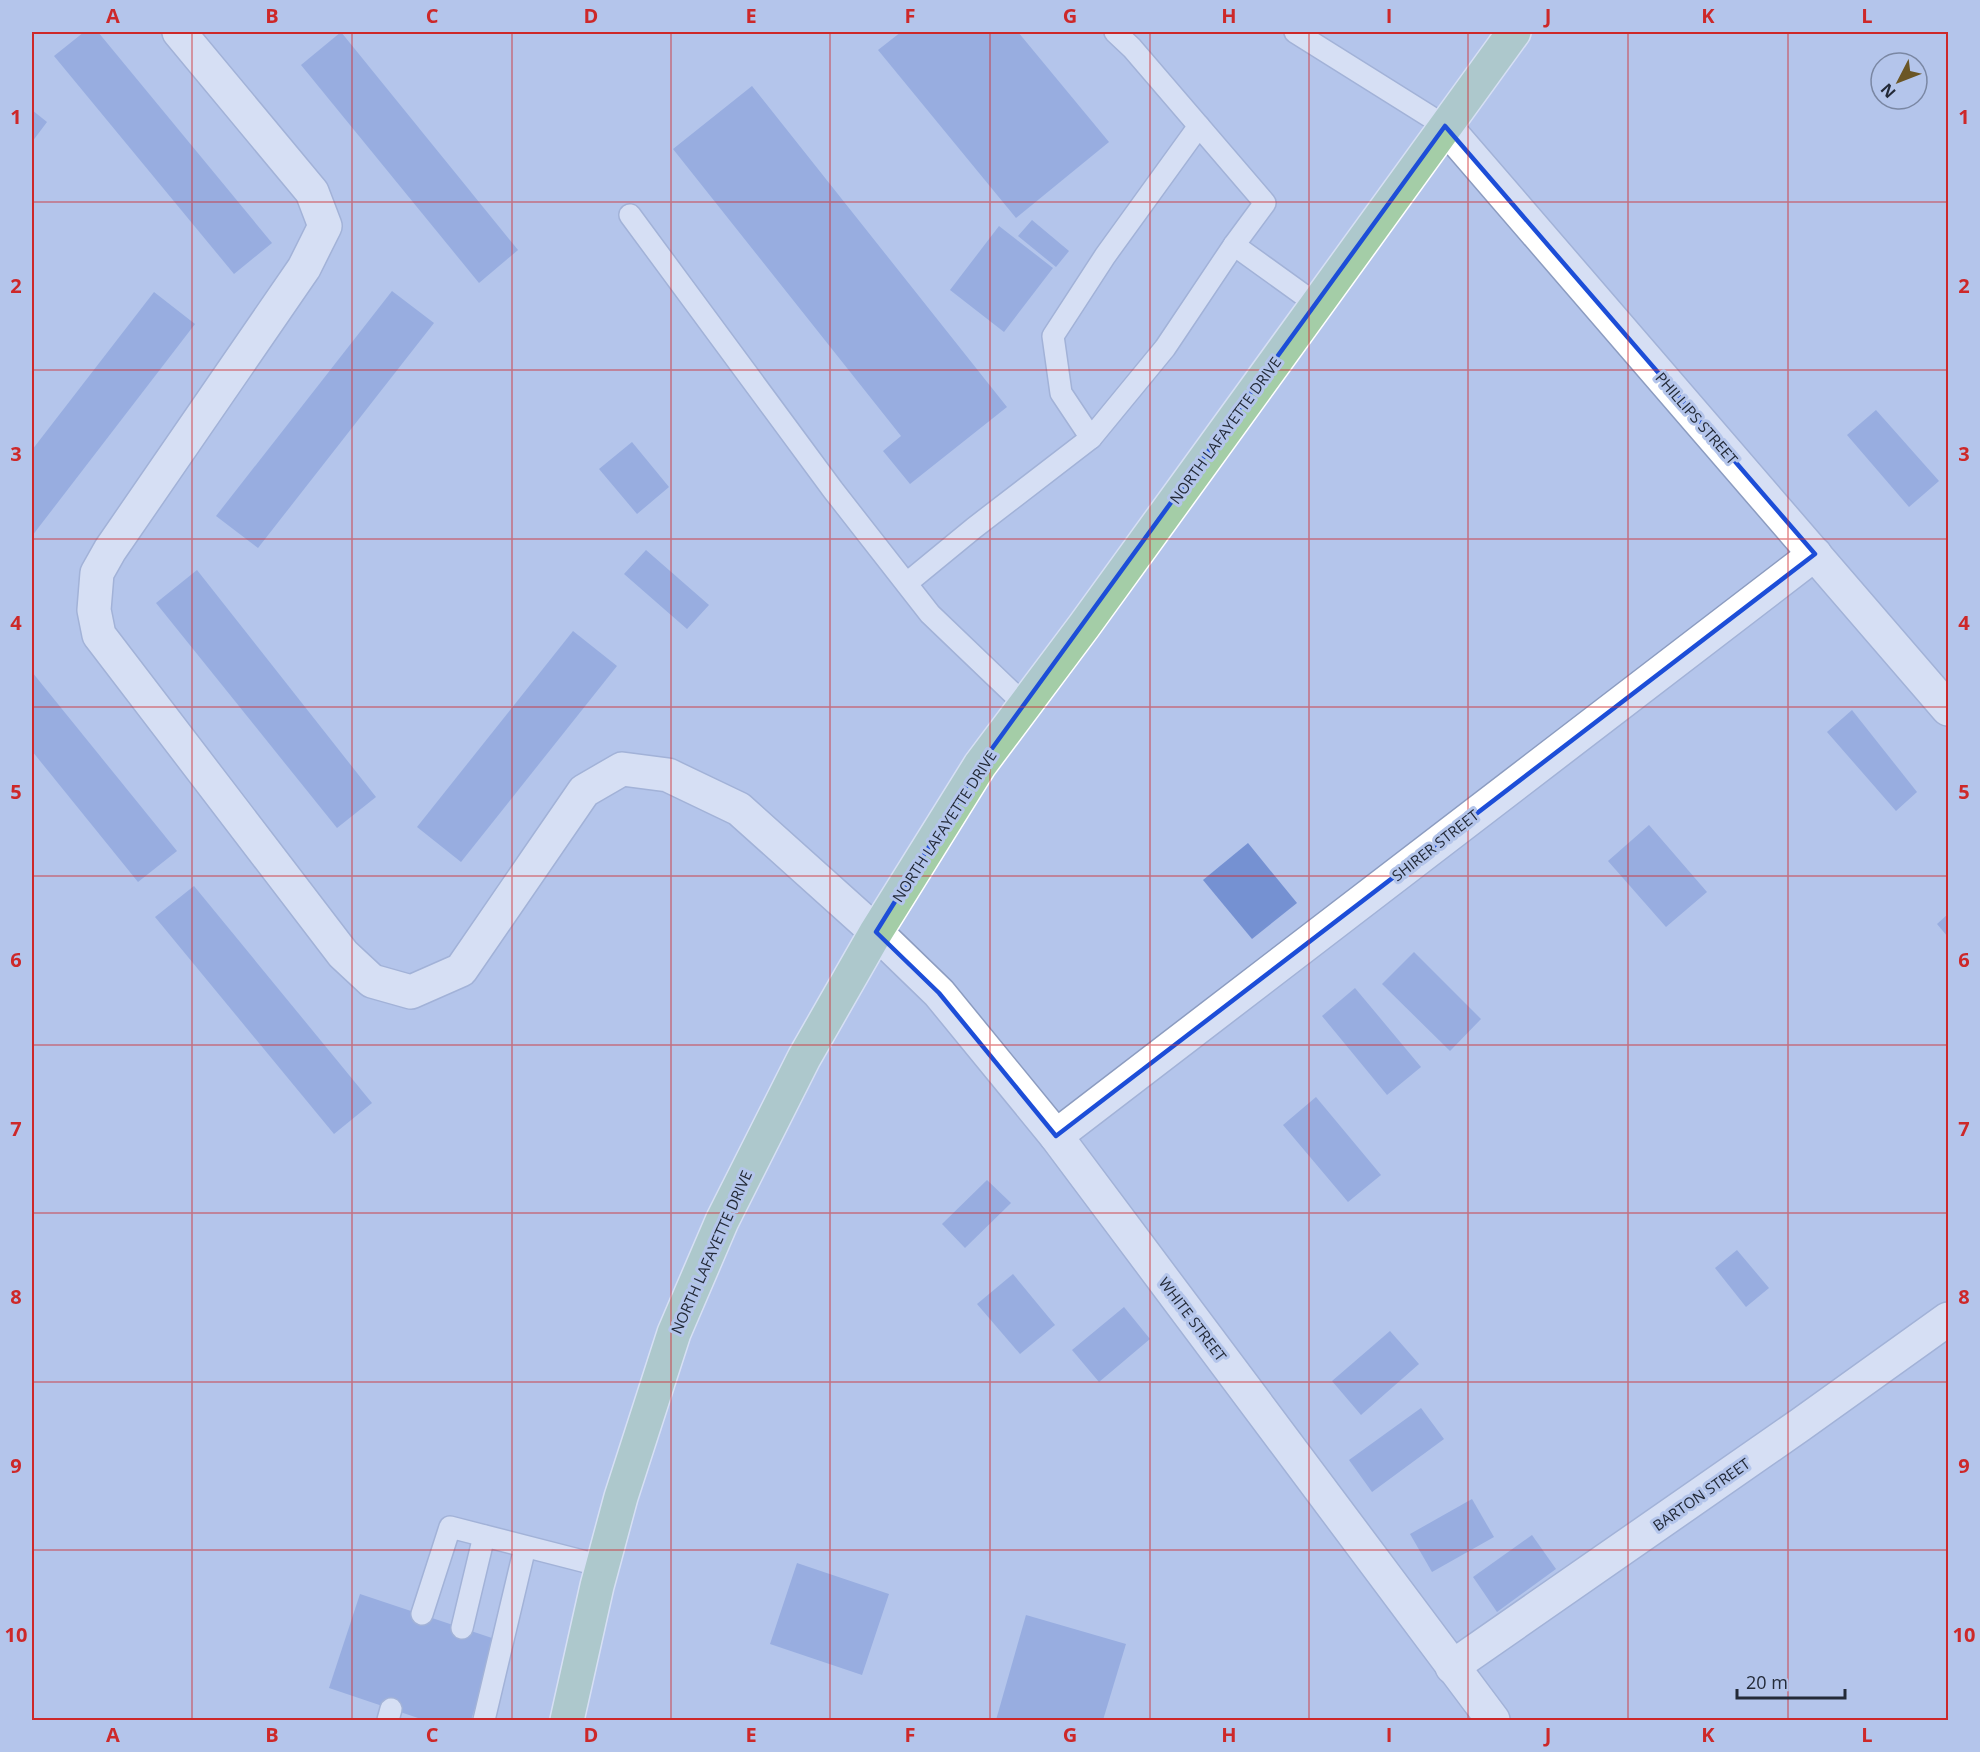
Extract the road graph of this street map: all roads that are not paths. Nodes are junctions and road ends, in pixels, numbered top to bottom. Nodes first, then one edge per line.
1 (179, 32) edge
2 (1115, 32) edge
3 (1295, 32) edge
4 (1514, 32) edge
5 (1199, 126) junction
6 (1445, 126) junction
7 (630, 215) dead end
8 (1234, 245) junction
9 (1316, 304) junction
10 (1091, 438) junction
11 (1815, 554) junction
12 (907, 583) junction
13 (1025, 705) junction
14 (1948, 710) edge
15 (876, 932) junction
16 (1056, 1136) junction
17 (1948, 1319) edge
18 (484, 1536) junction
19 (525, 1547) junction
20 (602, 1566) junction
21 (423, 1614) dead end
22 (462, 1628) dead end
23 (1452, 1667) junction
24 (484, 1720) edge
25 (567, 1720) edge
26 (1492, 1720) edge

1 - 15 street, WHITE STREET
2 - 5 lane
3 - 6 lane
4 - 6 main road, NORTH LAFAYETTE DRIVE
5 - 8 lane
5 - 10 lane
6 - 9 main road, NORTH LAFAYETTE DRIVE
6 - 11 street, PHILLIPS STREET
7 - 12 lane
8 - 9 lane
8 - 10 lane
9 - 13 main road, NORTH LAFAYETTE DRIVE
10 - 12 lane
11 - 14 street, PHILLIPS STREET
11 - 16 street, SHIRER STREET
12 - 13 lane
13 - 15 main road, NORTH LAFAYETTE DRIVE
15 - 16 street, WHITE STREET
15 - 20 main road, NORTH LAFAYETTE DRIVE
16 - 23 street, WHITE STREET
17 - 23 street, BARTON STREET
18 - 19 lane
18 - 21 lane
18 - 22 lane
19 - 20 lane
19 - 24 lane
20 - 25 main road, NORTH LAFAYETTE DRIVE
23 - 26 street, WHITE STREET

